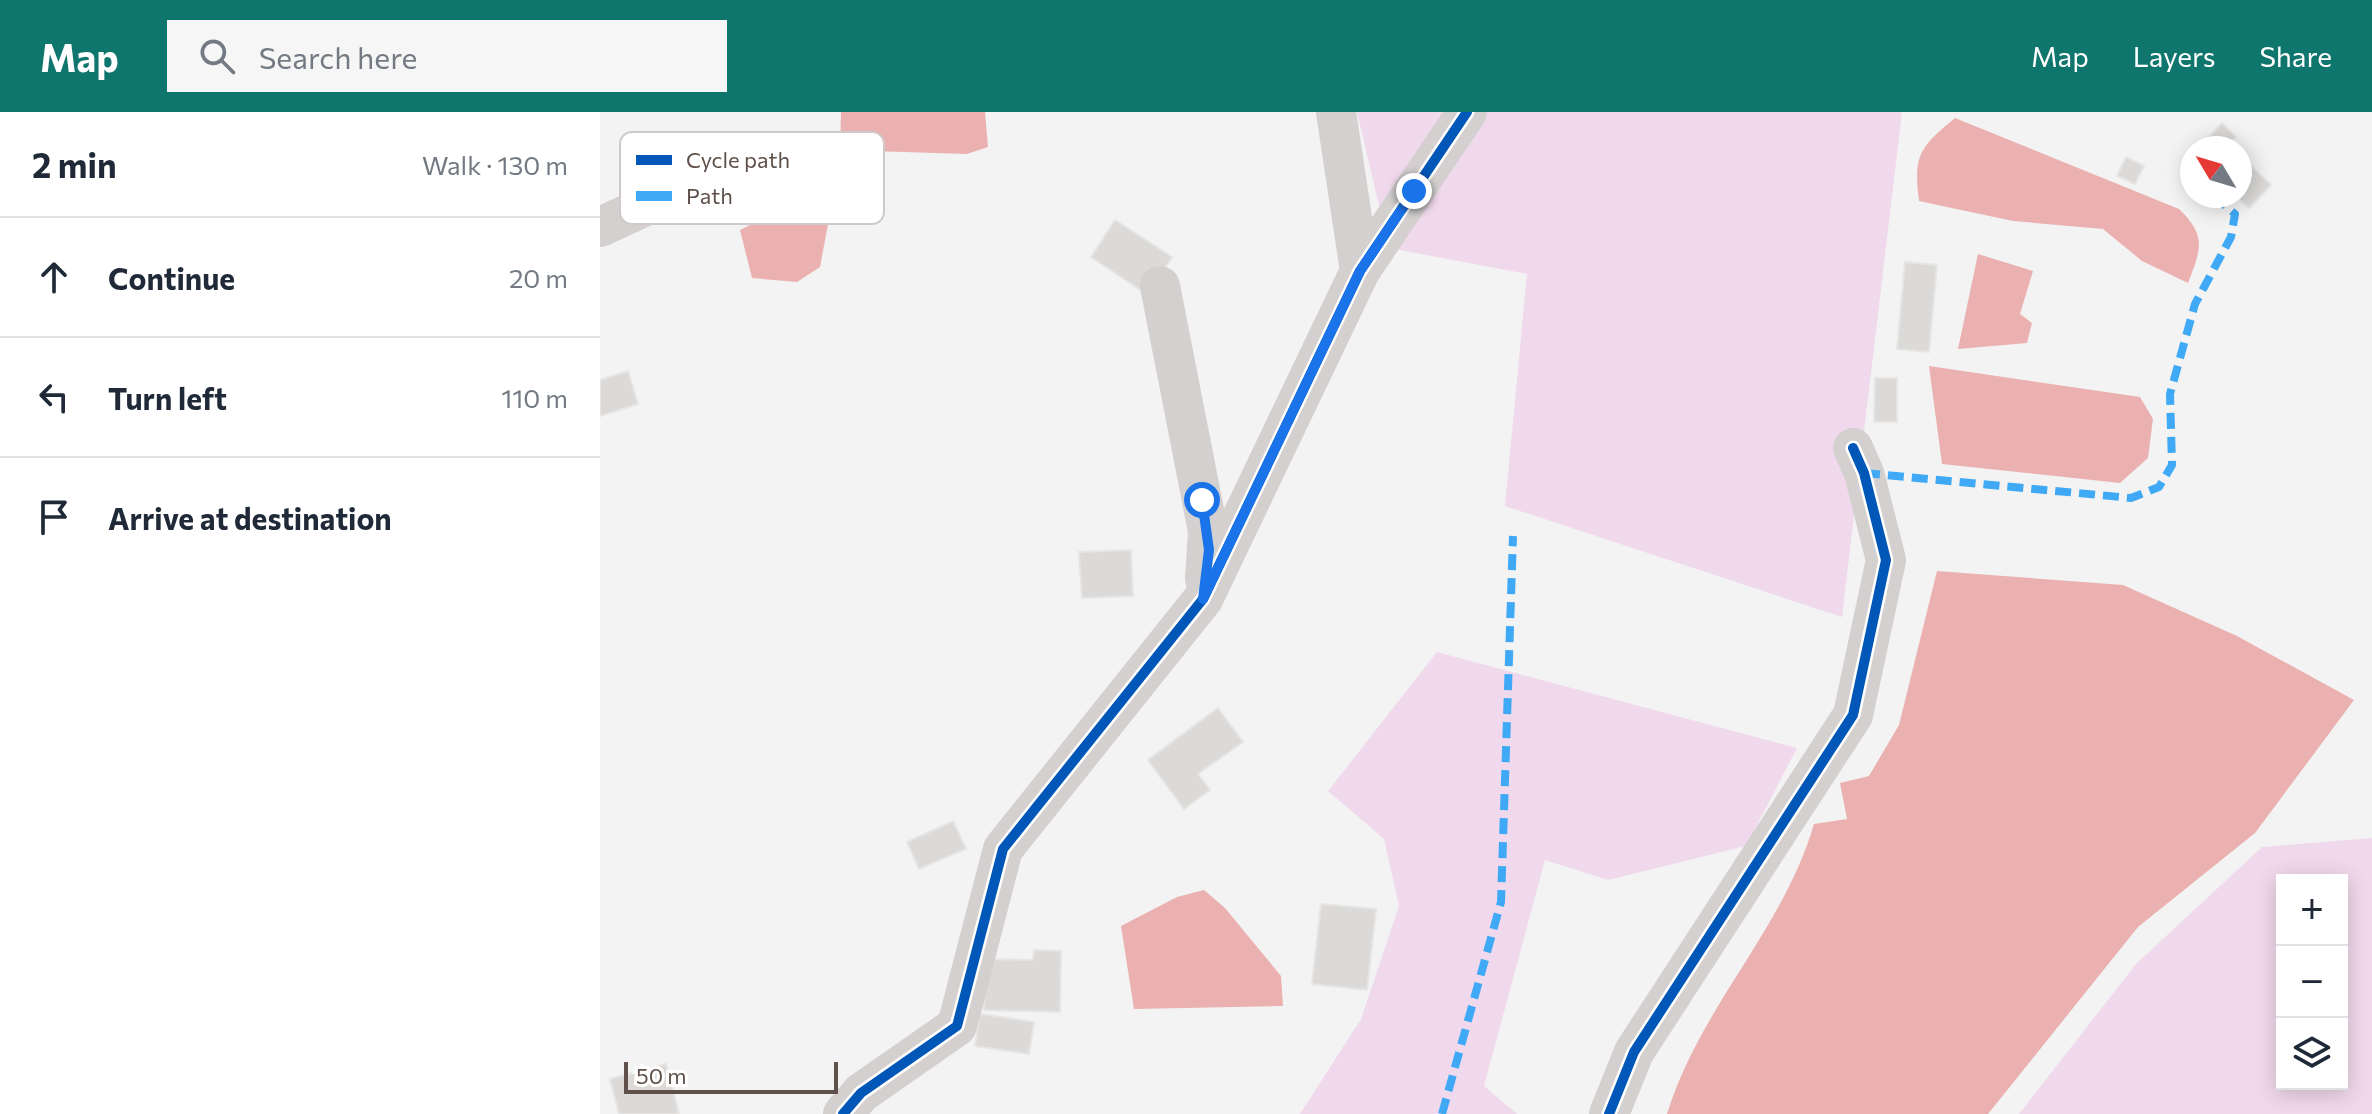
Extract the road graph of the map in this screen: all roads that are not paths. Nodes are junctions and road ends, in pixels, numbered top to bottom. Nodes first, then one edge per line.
1 (1336, 112) edge
2 (1467, 112) edge
3 (620, 218) edge
4 (600, 227) edge
5 (1360, 271) junction
6 (1160, 286) dead end
7 (1853, 448) dead end
8 (1203, 599) junction
9 (843, 1114) edge
10 (1609, 1114) edge

1 - 5 street
2 - 5 street
3 - 4 street
5 - 8 street
6 - 8 street
7 - 10 street
8 - 9 street

